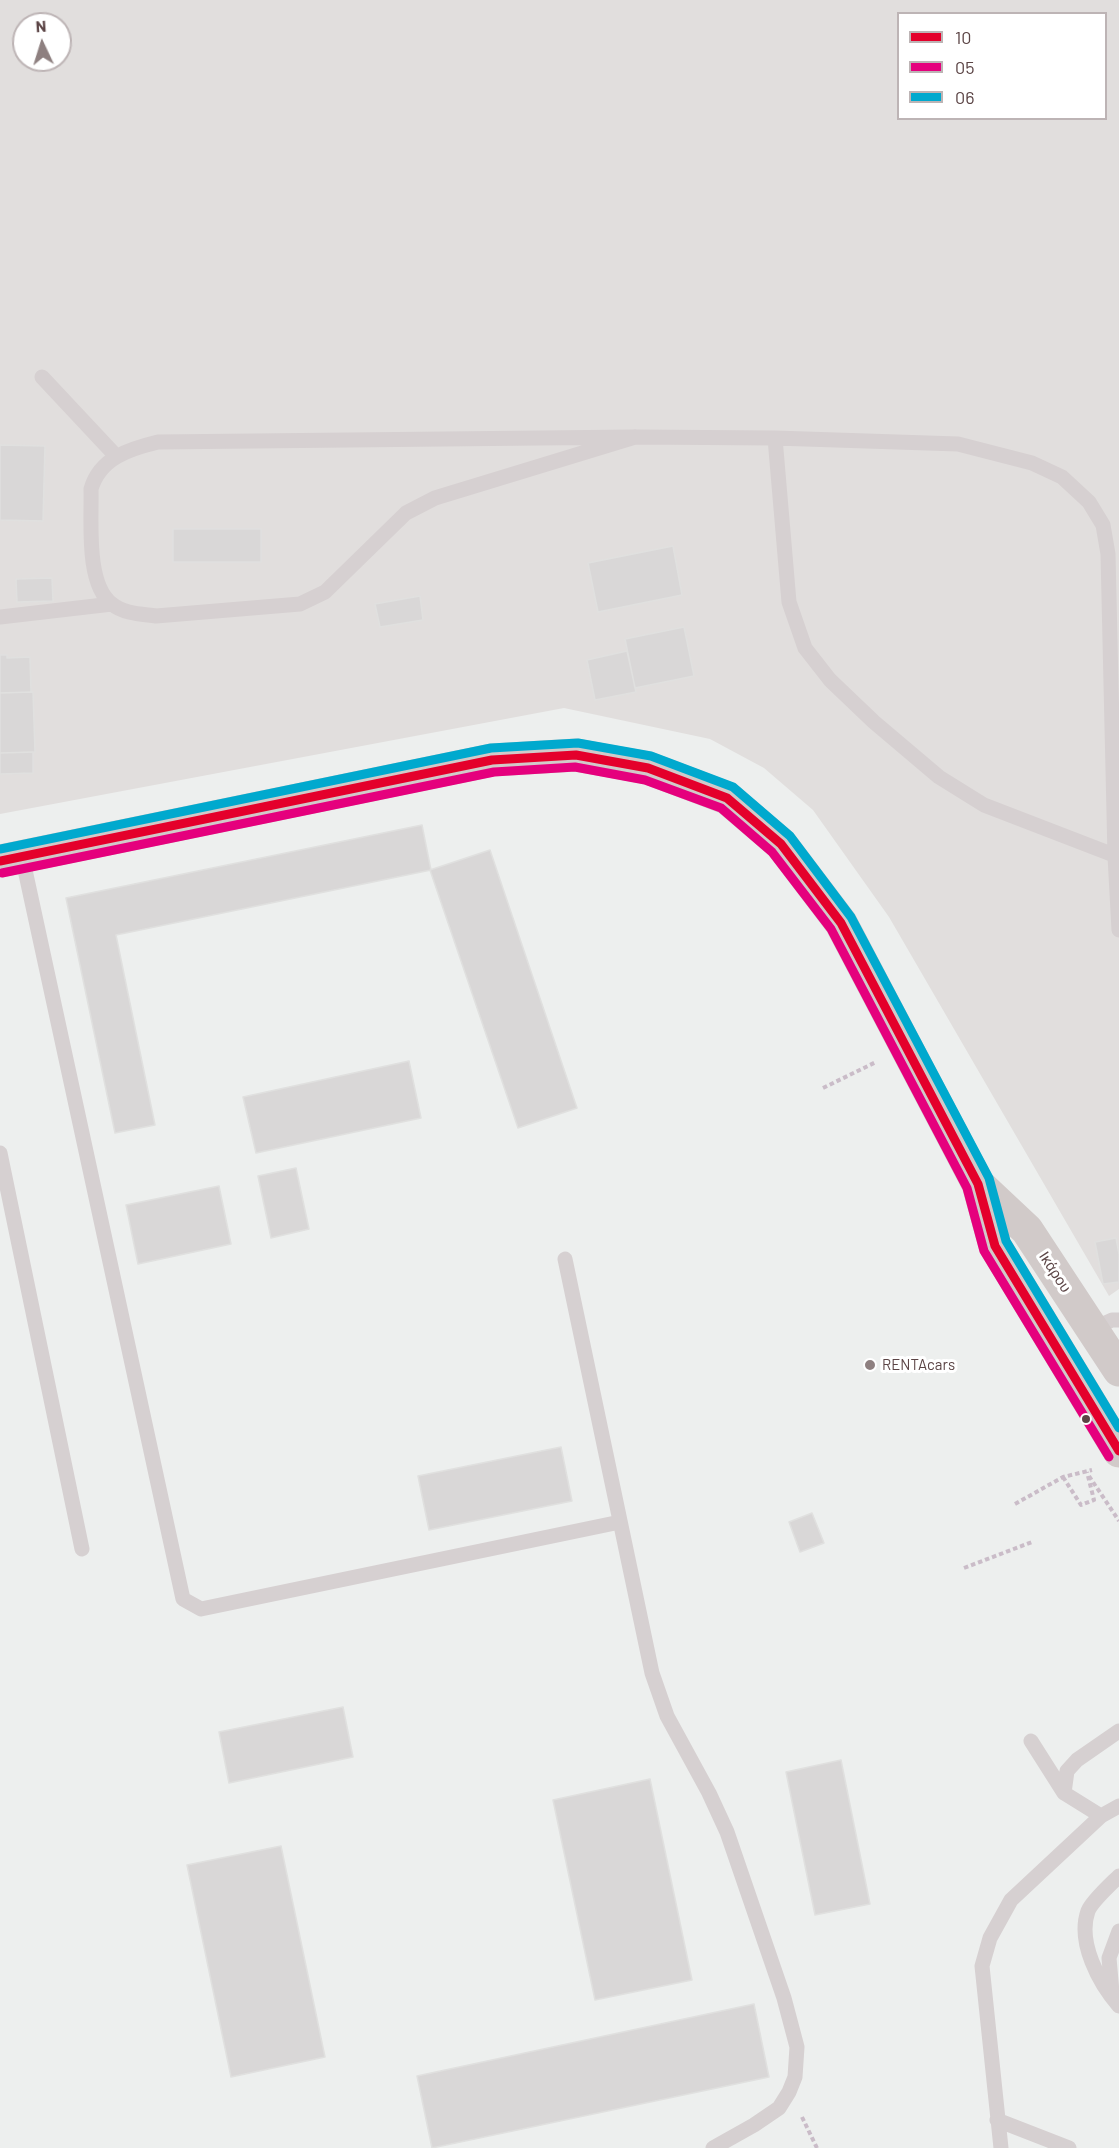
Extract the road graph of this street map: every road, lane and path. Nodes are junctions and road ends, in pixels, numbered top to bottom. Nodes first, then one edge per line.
1 (42, 377) dead end
2 (635, 437) junction
3 (775, 438) junction
4 (116, 456) junction
5 (112, 604) junction
6 (0, 616) edge
7 (1117, 856) edge
8 (11, 859) edge
9 (1119, 930) edge
10 (906, 1047) junction
11 (823, 1088) dead end
12 (0, 1153) edge
13 (978, 1184) junction
14 (565, 1259) dead end
15 (1106, 1324) edge
16 (1119, 1370) edge
17 (1119, 1451) edge
18 (1087, 1472) junction
19 (1063, 1477) junction
20 (1015, 1504) dead end
21 (1119, 1521) edge
22 (620, 1522) junction
23 (1032, 1542) dead end
24 (82, 1549) dead end
25 (964, 1568) dead end
26 (1119, 1731) edge
27 (1031, 1741) dead end
28 (1064, 1793) junction
29 (1119, 1806) edge
30 (1101, 1816) junction
31 (1119, 1876) edge
32 (1119, 1930) edge
33 (1116, 2002) edge
34 (997, 2120) junction
35 (713, 2148) edge
36 (1001, 2148) edge
37 (1069, 2148) edge

1 - 4 lane
2 - 3 lane
2 - 4 lane
2 - 5 lane
3 - 7 lane
3 - 7 lane
4 - 5 lane
5 - 6 lane
7 - 9 lane
8 - 10 main road, Ικάρου
8 - 22 lane
10 - 11 path
10 - 13 main road, Ικάρου
12 - 24 lane
13 - 15 main road, Ικάρου
13 - 17 main road, Ικάρου
14 - 22 lane
15 - 16 main road, Ικάρου
18 - 19 path
18 - 19 path
18 - 21 path
19 - 20 path
22 - 35 lane
23 - 25 path
26 - 28 lane
27 - 28 lane
28 - 30 lane
29 - 30 lane
30 - 34 lane
31 - 33 lane
32 - 33 lane
34 - 36 lane
34 - 37 lane

